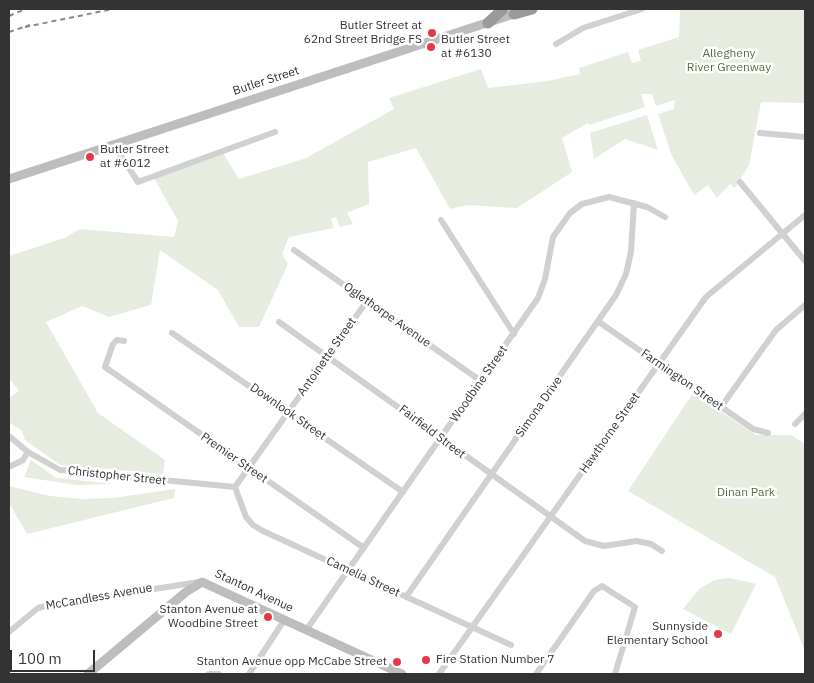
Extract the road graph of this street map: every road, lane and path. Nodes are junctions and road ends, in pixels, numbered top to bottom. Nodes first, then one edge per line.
1 (503, 9) edge
2 (532, 9) edge
3 (642, 9) edge
4 (514, 11) edge
5 (621, 12) edge
6 (488, 23) junction
7 (556, 44) dead end
8 (275, 132) dead end
9 (760, 133) dead end
10 (805, 137) edge
11 (114, 145) junction
12 (9, 179) edge
13 (740, 182) dead end
14 (634, 202) junction
15 (805, 215) edge
16 (664, 217) dead end
17 (441, 220) dead end
18 (783, 234) junction
19 (294, 250) dead end
20 (805, 261) edge
21 (367, 301) junction
22 (805, 306) edge
23 (279, 322) dead end
24 (599, 322) junction
25 (172, 333) dead end
26 (514, 334) junction
27 (124, 341) dead end
28 (327, 356) junction
29 (659, 364) junction
30 (481, 381) junction
31 (721, 407) junction
32 (288, 412) junction
33 (805, 414) edge
34 (795, 424) dead end
35 (768, 433) dead end
36 (9, 436) edge
37 (440, 439) junction
38 (28, 452) junction
39 (9, 466) edge
40 (249, 468) junction
41 (492, 475) junction
42 (235, 488) junction
43 (403, 492) junction
44 (551, 516) junction
45 (364, 548) junction
46 (662, 551) dead end
47 (348, 570) junction
48 (198, 582) junction
49 (406, 597) junction
50 (286, 619) junction
51 (473, 627) junction
52 (307, 629) junction
53 (9, 632) edge
54 (512, 645) dead end
55 (389, 672) edge
56 (88, 674) edge
57 (209, 674) edge
58 (219, 674) edge
59 (249, 674) edge
60 (402, 674) edge
61 (439, 674) edge
62 (536, 674) edge
63 (614, 674) edge

1 - 6 highway
2 - 4 highway, Butler Street
3 - 5 street
4 - 6 main road, Butler Street
5 - 7 street
6 - 11 main road, Butler Street
8 - 11 street
9 - 10 street
11 - 12 main road, Butler Street
13 - 18 street
14 - 16 street, Woodbine Street
14 - 24 street, Simona Drive
14 - 26 street, Woodbine Street
15 - 18 street, Hawthorne Street
17 - 26 street
18 - 20 street
18 - 29 street, Hawthorne Street
19 - 21 street, Oglethorpe Avenue
21 - 28 street, Antoinette Street
21 - 30 street, Oglethorpe Avenue
22 - 31 street
23 - 28 street, Fairfield Street
24 - 29 street, Farmington Street
24 - 41 street, Simona Drive
25 - 32 street, Downlook Street
26 - 30 street, Woodbine Street
27 - 40 street, Premier Street
28 - 32 street, Antoinette Street
28 - 37 street, Fairfield Street
29 - 31 street, Farmington Street
29 - 44 street, Hawthorne Street
30 - 37 street, Woodbine Street
31 - 35 street, Farmington Street
32 - 40 street, Antoinette Street
32 - 43 street, Downlook Street
33 - 34 street
36 - 38 street, Christopher Street
37 - 41 street, Fairfield Street
37 - 43 street, Woodbine Street
38 - 39 street
38 - 42 street, Christopher Street
40 - 42 street, Antoinette Street
40 - 45 street, Premier Street
41 - 44 street, Fairfield Street
41 - 49 street, Simona Drive
42 - 47 street, Camelia Street
43 - 45 street, Woodbine Street
44 - 46 street, Fairfield Street
44 - 51 street, Hawthorne Street
45 - 47 street, Woodbine Street
47 - 49 street, Camelia Street
47 - 52 street, Woodbine Street
48 - 50 main road, Stanton Avenue
48 - 53 street, McCandless Avenue
48 - 56 main road, Stanton Avenue
49 - 51 street, Camelia Street
50 - 52 main road, Stanton Avenue
50 - 59 street
51 - 54 street, Camelia Street
51 - 61 street, Hawthorne Street
52 - 55 main road, Stanton Avenue
55 - 60 main road, Stanton Avenue
57 - 58 street
62 - 63 street

